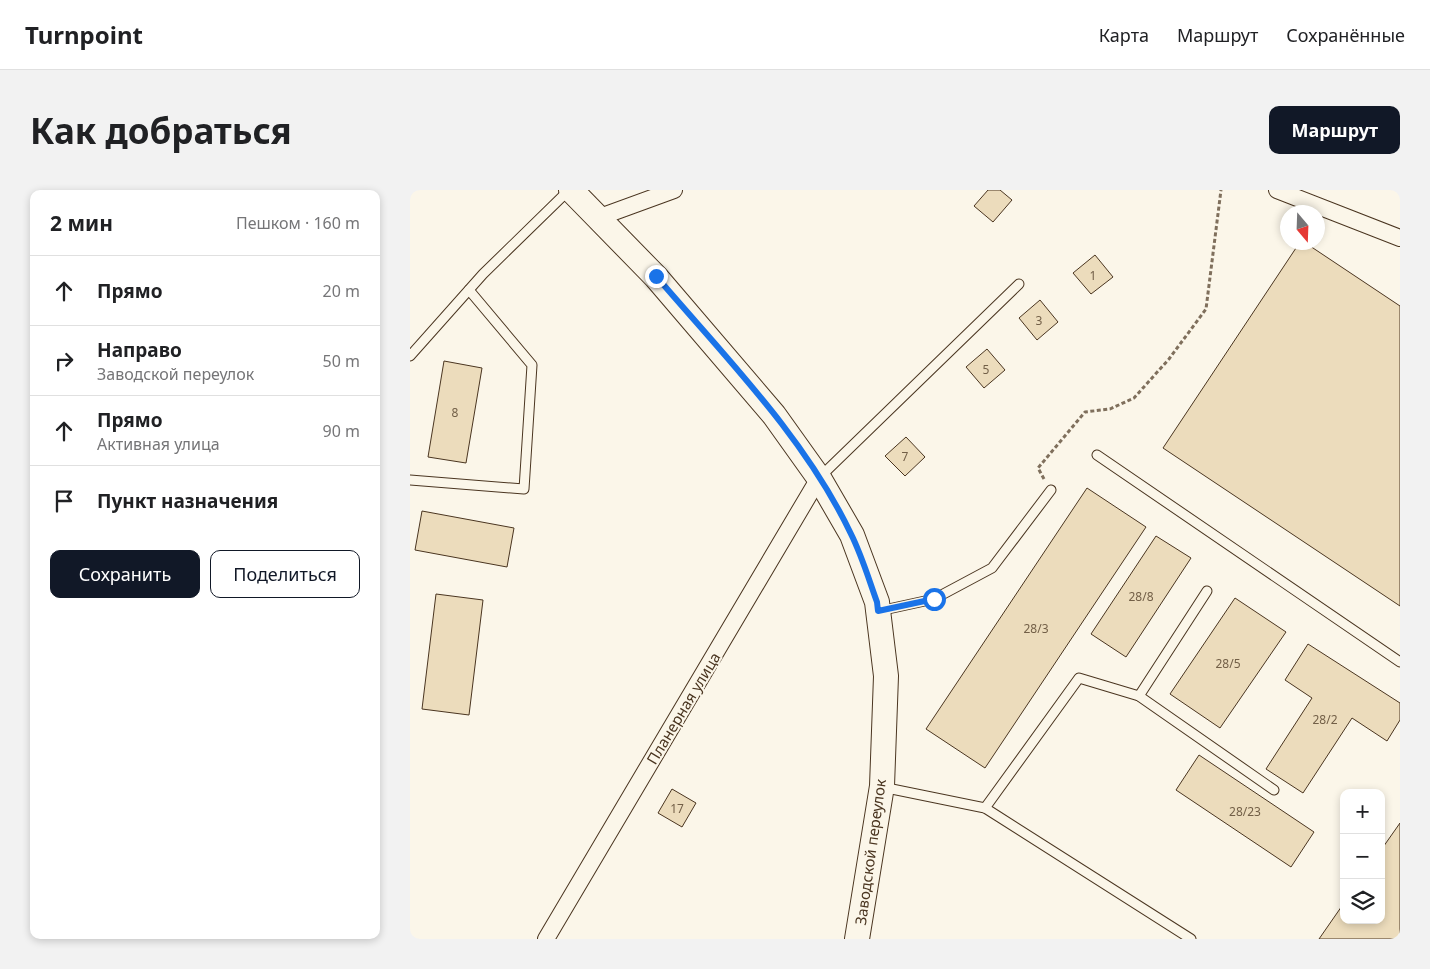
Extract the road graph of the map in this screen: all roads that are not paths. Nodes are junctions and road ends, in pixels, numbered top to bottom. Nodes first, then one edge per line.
1 (570, 190) edge
2 (674, 190) edge
3 (1277, 190) edge
4 (600, 217) junction
5 (1400, 238) edge
6 (1019, 284) dead end
7 (469, 290) junction
8 (410, 356) edge
9 (1097, 455) dead end
10 (819, 478) junction
11 (410, 480) edge
12 (1051, 490) road end
13 (1207, 591) dead end
14 (878, 611) junction
15 (1400, 662) edge
16 (1139, 696) junction
17 (882, 786) junction
18 (1274, 790) dead end
19 (985, 808) junction
20 (546, 939) edge
21 (857, 939) edge
22 (1191, 939) edge

1 - 4 main road, Заводской переулок
1 - 7 lane
2 - 4 street
3 - 5 street
4 - 10 main road, Заводской переулок
6 - 10 lane
7 - 8 lane
7 - 11 lane
9 - 15 lane
10 - 14 main road, Заводской переулок
10 - 20 street, Планерная улица
12 - 14 lane
13 - 16 lane
14 - 17 main road, Заводской переулок
16 - 18 lane
16 - 19 lane
17 - 19 lane
17 - 21 main road, Заводской переулок
19 - 22 lane

